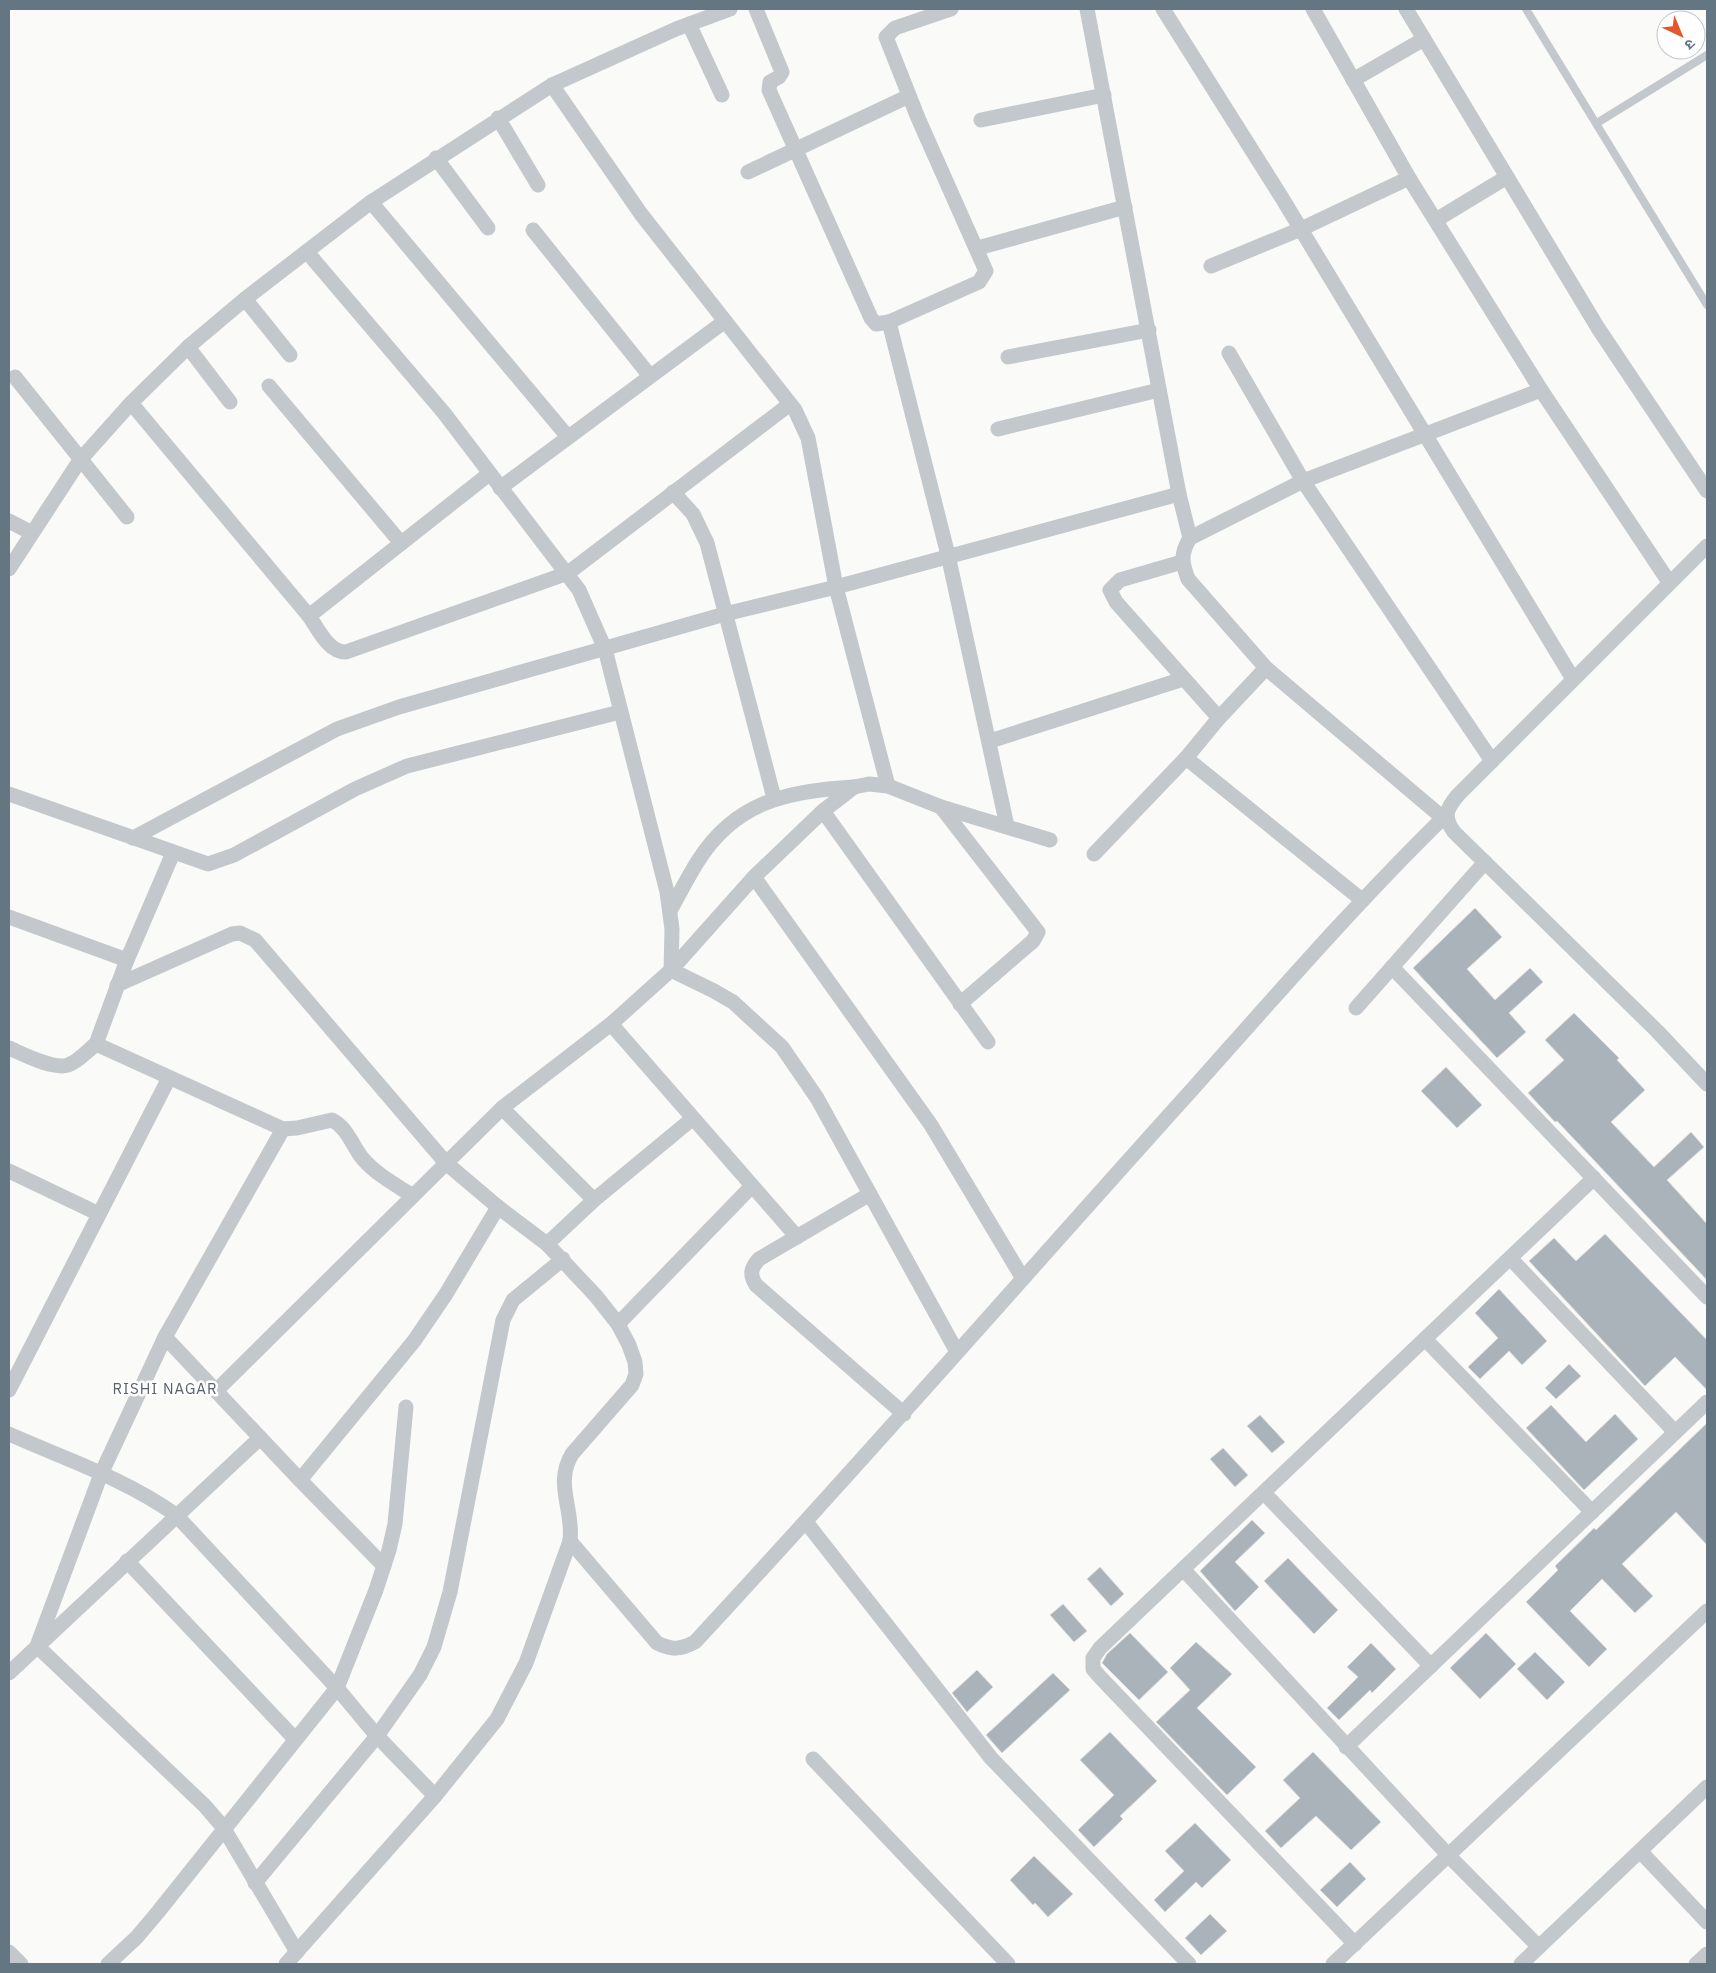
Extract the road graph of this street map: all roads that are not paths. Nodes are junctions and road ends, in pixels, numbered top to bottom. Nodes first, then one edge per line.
1 (730, 9) edge
2 (756, 9) edge
3 (950, 9) edge
4 (1087, 9) edge
5 (1163, 9) edge
6 (1313, 9) edge
7 (1406, 9) edge
8 (1526, 9) edge
9 (689, 24) junction
10 (1424, 39) junction
11 (1707, 55) edge
12 (1353, 80) junction
13 (552, 85) junction
14 (722, 95) dead end
15 (1104, 95) junction
16 (909, 96) junction
17 (498, 118) junction
18 (981, 120) dead end
19 (1597, 124) junction
20 (794, 150) junction
21 (436, 158) junction
22 (748, 172) dead end
23 (1507, 177) junction
24 (1409, 178) junction
25 (538, 186) dead end
26 (371, 202) junction
27 (1125, 207) junction
28 (1436, 220) junction
29 (488, 228) dead end
30 (1301, 229) junction
31 (533, 230) dead end
32 (978, 248) junction
33 (307, 252) junction
34 (1211, 266) dead end
35 (245, 299) junction
36 (1706, 300) edge
37 (725, 321) junction
38 (889, 322) junction
39 (1149, 330) junction
40 (188, 347) junction
41 (1229, 353) dead end
42 (290, 355) dead end
43 (1008, 358) dead end
44 (15, 376) dead end
45 (650, 376) junction
46 (269, 386) dead end
47 (1160, 390) junction
48 (1541, 390) junction
49 (230, 402) dead end
50 (131, 403) junction
51 (790, 404) junction
52 (998, 429) dead end
53 (1424, 433) junction
54 (568, 437) junction
55 (80, 460) junction
56 (489, 474) junction
57 (1303, 480) junction
58 (500, 488) junction
59 (1707, 491) edge
60 (673, 492) junction
61 (1179, 494) junction
62 (127, 517) dead end
63 (9, 522) edge
64 (32, 533) junction
65 (1190, 538) junction
66 (402, 543) junction
67 (1707, 546) edge
68 (948, 555) junction
69 (1182, 562) junction
70 (9, 569) edge
71 (568, 573) junction
72 (1669, 582) junction
73 (836, 587) junction
74 (725, 614) junction
75 (309, 616) junction
76 (605, 649) junction
77 (1266, 668) junction
78 (1573, 678) junction
79 (1183, 679) junction
80 (620, 712) junction
81 (1219, 718) junction
82 (990, 741) junction
83 (1186, 758) junction
84 (1492, 761) junction
85 (854, 786) junction
86 (888, 786) junction
87 (9, 794) edge
88 (774, 798) junction
89 (941, 807) junction
90 (823, 811) junction
91 (1444, 817) junction
92 (1007, 826) junction
93 (133, 838) junction
94 (1050, 840) dead end
95 (173, 853) junction
96 (1094, 854) dead end
97 (1485, 862) junction
98 (754, 877) junction
99 (1362, 900) junction
100 (670, 911) junction
101 (9, 917) edge
102 (126, 960) junction
103 (1392, 967) junction
104 (671, 970) junction
105 (117, 985) junction
106 (960, 1004) junction
107 (1356, 1008) dead end
108 (611, 1024) junction
109 (988, 1042) dead end
110 (96, 1044) junction
111 (9, 1048) edge
112 (169, 1078) junction
113 (1707, 1084) edge
114 (502, 1108) junction
115 (692, 1119) junction
116 (283, 1129) junction
117 (446, 1163) junction
118 (9, 1171) edge
119 (1594, 1178) junction
120 (752, 1186) junction
121 (870, 1194) junction
122 (413, 1196) junction
123 (594, 1200) junction
124 (498, 1207) junction
125 (99, 1214) junction
126 (797, 1236) junction
127 (547, 1244) junction
128 (1510, 1258) junction
129 (562, 1259) junction
130 (1022, 1277) junction
131 (1707, 1297) edge
132 (618, 1324) junction
133 (165, 1337) junction
134 (1426, 1339) junction
135 (957, 1352) junction
136 (9, 1390) edge
137 (216, 1391) junction
138 (1707, 1402) edge
139 (406, 1407) dead end
140 (904, 1414) junction
141 (1675, 1432) junction
142 (9, 1434) edge
143 (260, 1438) junction
144 (102, 1474) junction
145 (300, 1480) junction
146 (1264, 1493) junction
147 (1592, 1512) junction
148 (176, 1515) junction
149 (806, 1522) junction
150 (570, 1541) junction
151 (127, 1561) junction
152 (384, 1566) junction
153 (1183, 1569) junction
154 (1707, 1611) edge
155 (37, 1646) junction
156 (1430, 1666) junction
157 (10, 1668) edge
158 (337, 1688) junction
159 (377, 1736) junction
160 (295, 1739) junction
161 (1346, 1747) junction
162 (813, 1759) dead end
163 (1707, 1787) edge
164 (436, 1796) junction
165 (223, 1828) junction
166 (1640, 1851) junction
167 (1449, 1856) junction
168 (255, 1883) junction
169 (1707, 1922) edge
170 (1355, 1944) junction
171 (1539, 1947) junction
172 (9, 1952) edge
173 (297, 1952) junction
174 (1707, 1954) edge
175 (21, 1964) edge
176 (108, 1964) edge
177 (286, 1964) edge
178 (1008, 1964) edge
179 (1189, 1964) edge
180 (1333, 1964) edge
181 (1521, 1964) edge
182 (1696, 1964) edge

1 - 9 street
2 - 20 street
3 - 16 street
4 - 15 street
5 - 30 street
6 - 12 street
7 - 10 street
8 - 19 lane
9 - 13 street
9 - 14 street
10 - 12 street
10 - 23 street
11 - 19 lane
12 - 24 street
13 - 17 street
13 - 37 street
15 - 18 street
15 - 27 street
16 - 20 street
16 - 32 street
17 - 21 street
17 - 25 street
19 - 36 lane
20 - 22 street
20 - 38 street
21 - 26 street
21 - 29 street
23 - 28 street
23 - 59 street
24 - 28 street
24 - 30 street
26 - 33 street
26 - 54 street
27 - 32 street
27 - 39 street
28 - 48 street
30 - 34 street
30 - 53 street
31 - 45 street
32 - 38 street
33 - 35 street
33 - 56 street
35 - 40 street
35 - 42 street
37 - 45 street
37 - 51 street
38 - 68 street
39 - 43 street
39 - 47 street
40 - 49 street
40 - 50 street
41 - 57 street
44 - 55 street
45 - 54 street
46 - 66 street
47 - 52 street
47 - 61 street
48 - 53 street
48 - 72 street
50 - 55 street
50 - 75 street
51 - 60 street
51 - 73 street
53 - 57 street
53 - 78 street
54 - 58 street
55 - 62 street
55 - 64 street
56 - 58 street
56 - 66 street
57 - 65 street
57 - 84 street
58 - 71 street
60 - 71 street
60 - 74 street
61 - 65 street
61 - 68 street
63 - 64 street
64 - 70 street
65 - 69 street
66 - 75 street
67 - 72 street
68 - 73 street
68 - 82 street
69 - 77 street
69 - 79 street
71 - 75 street
71 - 76 street
72 - 78 street
73 - 74 street
73 - 86 street
74 - 76 street
74 - 88 street
76 - 80 street
76 - 93 street
77 - 81 street
77 - 91 street
78 - 84 street
79 - 81 street
79 - 82 street
80 - 95 street
80 - 100 street
81 - 83 street
82 - 92 street
83 - 96 street
83 - 99 street
84 - 91 street
85 - 86 street
85 - 88 street
85 - 90 street
86 - 89 street
87 - 93 street
88 - 100 street
89 - 92 street
89 - 106 street
90 - 98 street
90 - 106 street
91 - 97 street
91 - 99 street
92 - 94 street
93 - 95 street
95 - 102 street
97 - 103 street
97 - 113 street
98 - 104 street
98 - 130 street
99 - 130 street
100 - 104 street
101 - 102 street
102 - 105 street
103 - 107 street
103 - 119 street
104 - 108 street
104 - 121 street
105 - 110 street
105 - 117 street
106 - 109 street
108 - 114 street
108 - 115 street
110 - 111 street
110 - 112 street
112 - 116 street
112 - 125 street
114 - 117 street
114 - 123 street
115 - 120 street
115 - 123 street
116 - 122 street
116 - 133 street
117 - 122 street
117 - 124 street
118 - 125 street
119 - 128 street
119 - 131 street
120 - 126 street
120 - 132 street
121 - 126 street
121 - 135 street
122 - 137 street
123 - 127 street
124 - 127 street
124 - 145 street
125 - 136 street
126 - 140 street
127 - 129 street
128 - 134 street
128 - 141 street
129 - 132 street
129 - 159 street
130 - 135 street
132 - 150 street
133 - 137 street
133 - 144 street
134 - 146 street
134 - 147 street
135 - 140 street
137 - 143 street
138 - 141 street
139 - 152 street
140 - 149 street
141 - 147 street
142 - 144 street
143 - 145 street
143 - 148 street
144 - 148 street
144 - 155 street
145 - 152 street
146 - 153 street
146 - 156 street
147 - 156 street
148 - 151 street
148 - 158 street
149 - 150 street
149 - 179 street
150 - 164 street
151 - 155 street
151 - 160 street
152 - 158 street
153 - 161 street
153 - 170 street
154 - 167 street
155 - 157 street
155 - 165 street
156 - 161 street
158 - 159 street
158 - 160 street
159 - 164 street
159 - 168 street
160 - 165 street
161 - 167 street
162 - 178 street
163 - 166 street
164 - 173 street
165 - 168 street
165 - 176 street
166 - 169 street
166 - 171 street
167 - 170 street
167 - 171 street
168 - 173 street
170 - 180 street
171 - 181 street
172 - 175 street
173 - 177 street
174 - 182 street

